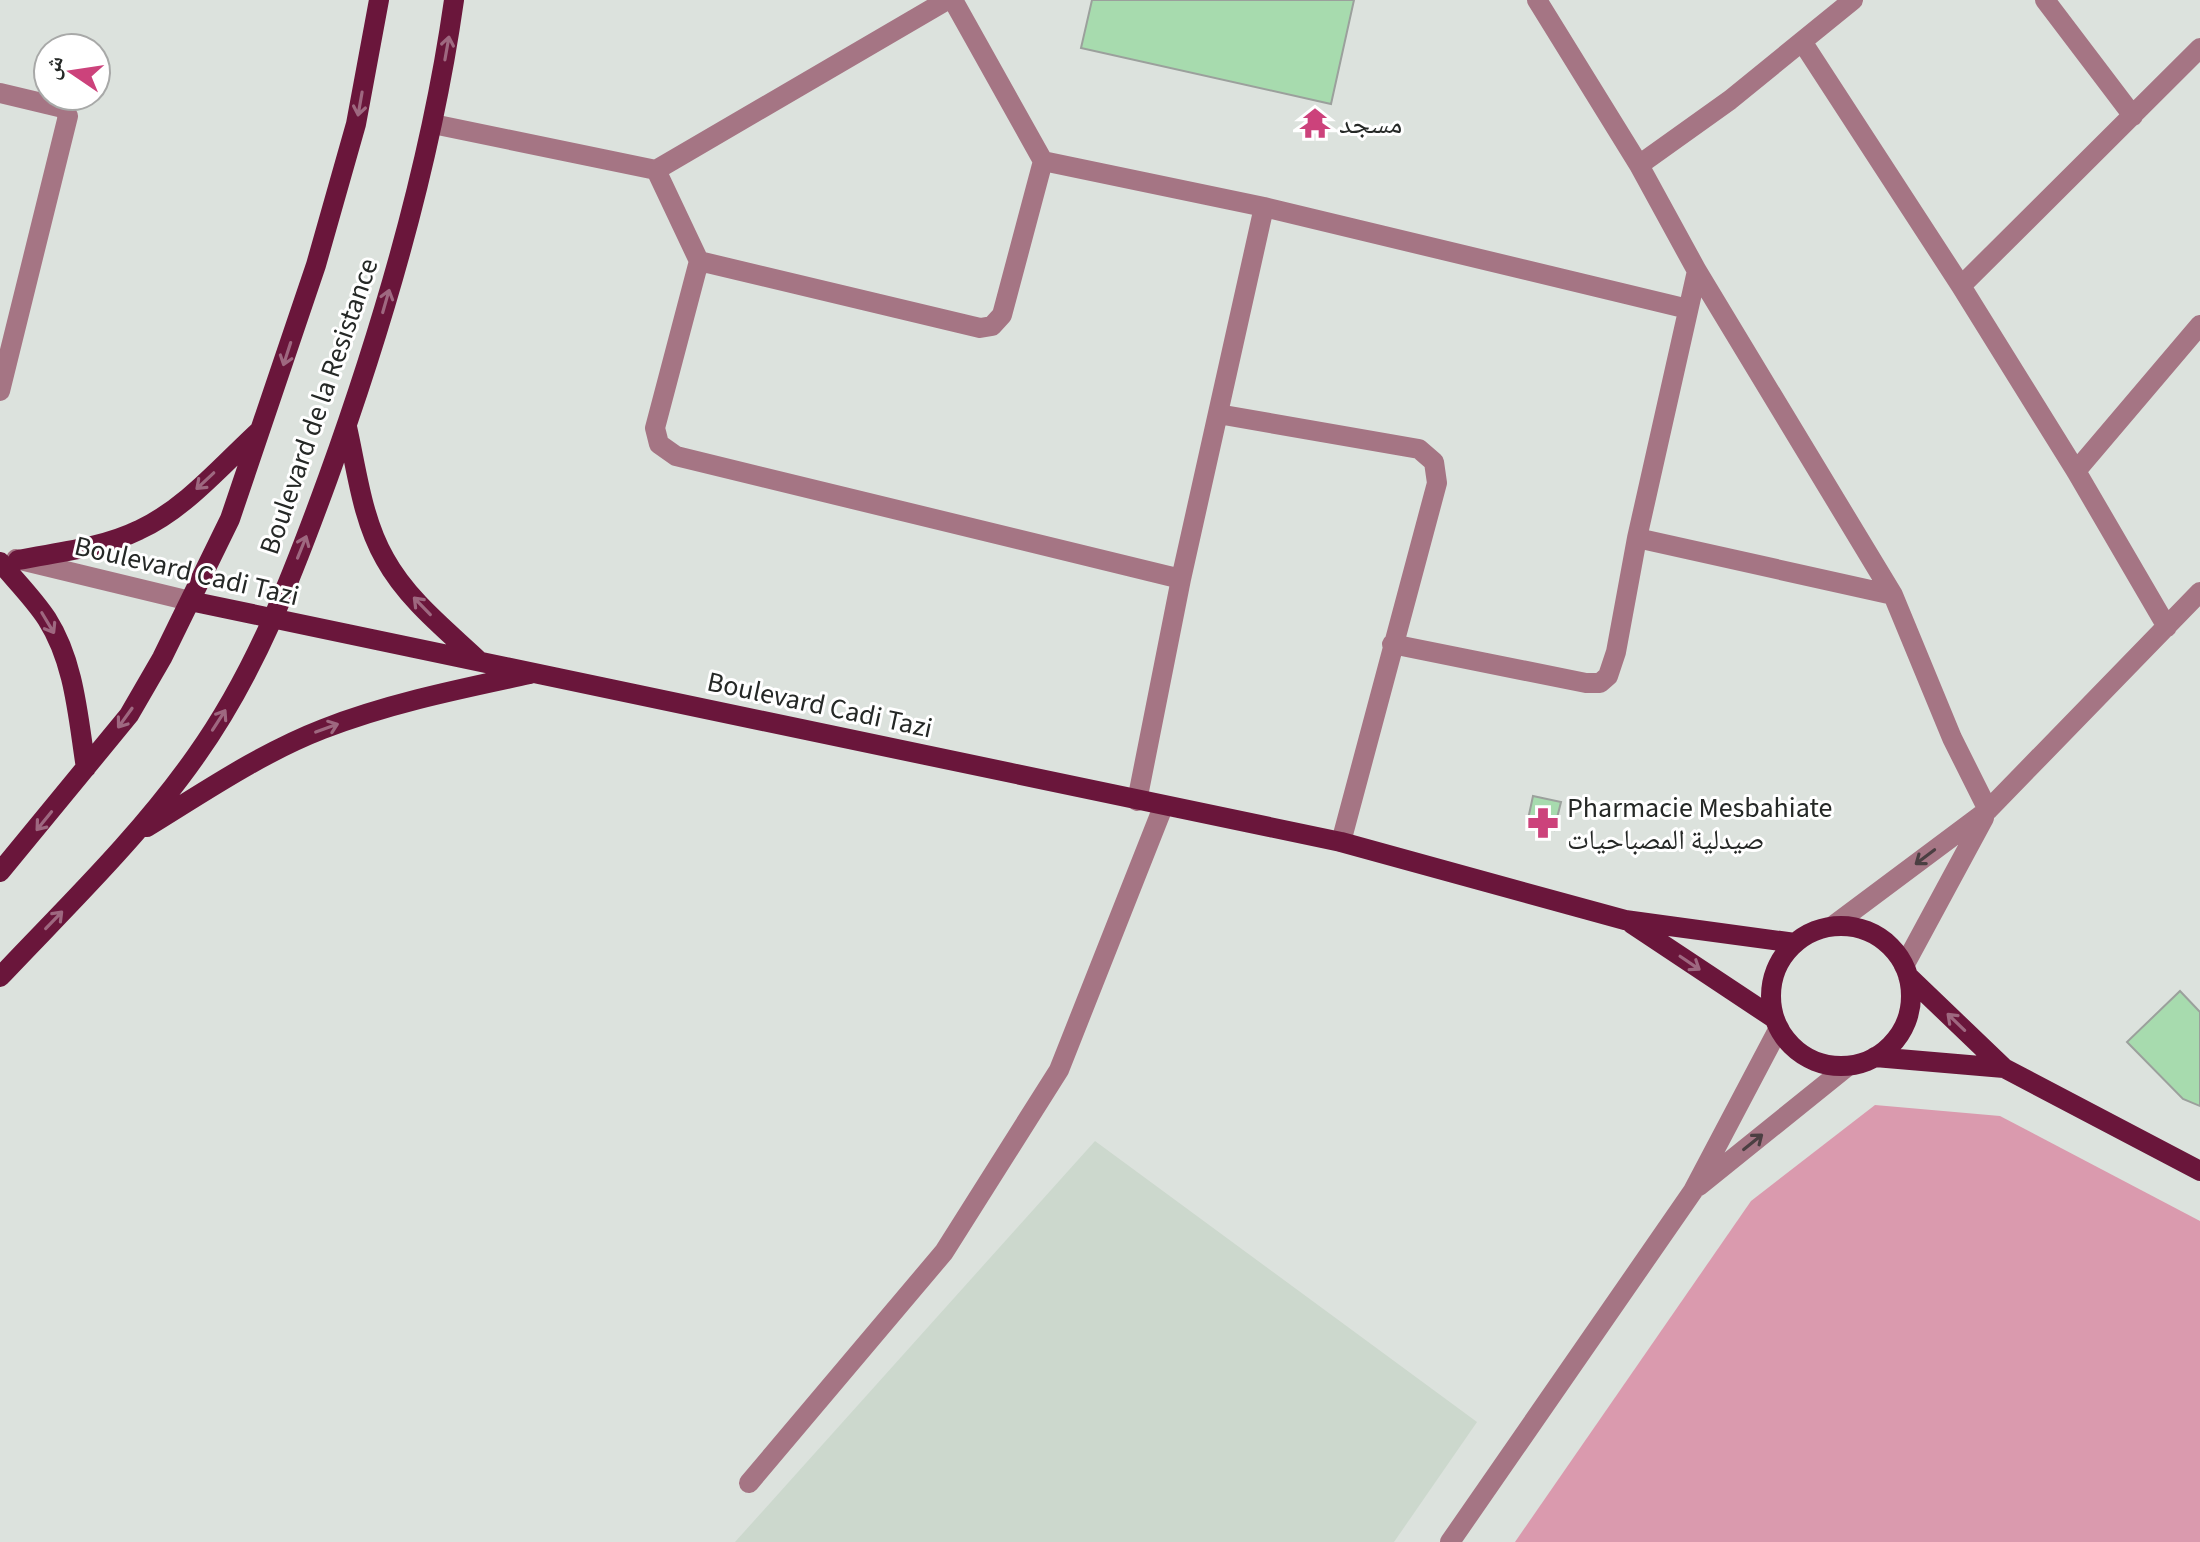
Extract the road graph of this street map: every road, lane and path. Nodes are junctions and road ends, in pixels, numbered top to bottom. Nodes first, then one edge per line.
1 (379, 0) edge
2 (454, 0) edge
3 (950, 0) edge
4 (1537, 0) edge
5 (1853, 0) edge
6 (2045, 0) edge
7 (1803, 43) junction
8 (2199, 52) edge
9 (0, 93) edge
10 (2133, 116) junction
11 (433, 124) junction
12 (1043, 161) junction
13 (1639, 165) junction
14 (656, 170) junction
15 (1264, 207) junction
16 (699, 261) junction
17 (1697, 271) junction
18 (1961, 286) junction
19 (1688, 309) junction
20 (2200, 325) edge
21 (0, 391) edge
22 (1218, 414) junction
23 (347, 427) junction
24 (262, 428) junction
25 (2076, 471) junction
26 (1637, 538) junction
27 (6, 559) edge
28 (1181, 579) junction
29 (2200, 592) edge
30 (1893, 595) junction
31 (190, 601) junction
32 (272, 619) junction
33 (2167, 627) junction
34 (1392, 644) junction
35 (478, 660) junction
36 (536, 673) junction
37 (86, 768) junction
38 (1137, 801) junction
39 (1163, 807) junction
40 (1988, 810) junction
41 (137, 833) junction
42 (1341, 842) junction
43 (0, 872) edge
44 (1625, 920) junction
45 (1834, 925) junction
46 (1795, 943) junction
47 (1906, 971) junction
48 (0, 977) edge
49 (1777, 1023) junction
50 (1875, 1057) junction
51 (1848, 1066) junction
52 (2004, 1068) junction
53 (2200, 1171) edge
54 (1693, 1191) junction
55 (749, 1483) dead end
56 (1450, 1542) edge

1 -> 24 main road, Boulevard de la Resistance
11 -> 2 main road, Boulevard de la Resistance
3 - 12 street
3 - 14 street
4 - 13 street
5 - 7 street
6 - 10 street
7 - 13 street
7 - 18 street
8 - 10 street
9 - 21 street
10 - 18 street
11 - 14 street
23 -> 11 main road, Boulevard de la Resistance
12 - 15 street
12 - 16 street
13 - 17 street
14 - 16 street
15 - 19 street
15 - 22 street
16 - 28 street
17 - 19 street
17 - 30 street
18 - 25 street
19 - 26 street
20 - 25 street
22 - 28 street
22 - 34 street
32 -> 23 main road, Boulevard de la Resistance
35 -> 23 main road
24 -> 27 main road
24 - 31 main road, Boulevard de la Resistance
25 - 33 street
26 - 30 street
26 - 34 street
27 - 31 street, Boulevard Cadi Tazi
27 -> 37 main road
28 - 38 street
29 - 33 street
30 - 40 street
31 - 32 main road, Boulevard Cadi Tazi
31 -> 37 main road, Boulevard de la Resistance
32 - 35 main road, Boulevard Cadi Tazi
41 -> 32 main road, Boulevard de la Resistance
33 - 40 street
34 - 42 street
35 - 36 main road, Boulevard Cadi Tazi
36 - 38 main road, Boulevard Cadi Tazi
41 -> 36 main road
37 -> 43 main road, Boulevard de la Resistance
38 - 39 main road, Boulevard Cadi Tazi
39 - 42 main road, Boulevard Cadi Tazi
39 - 55 street
40 -> 45 street
40 - 47 street
48 -> 41 main road, Boulevard de la Resistance
42 - 44 main road, Boulevard Cadi Tazi
44 - 46 main road, Boulevard Cadi Tazi
44 -> 49 main road, Boulevard Cadi Tazi
45 - 46 main road
45 - 47 main road
46 - 49 main road
47 - 50 main road
52 -> 47 main road
49 - 51 main road
49 - 54 street
50 - 51 main road
50 - 52 main road
54 -> 51 street
52 - 53 main road
54 - 56 street

